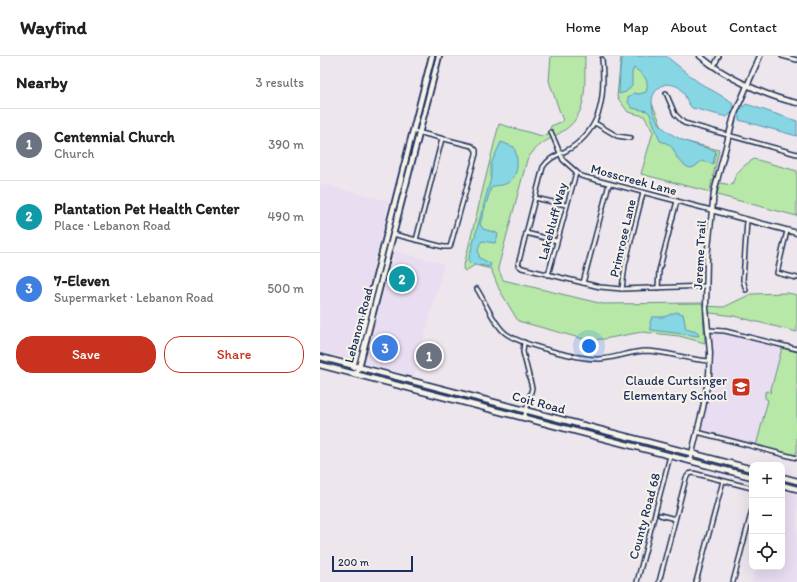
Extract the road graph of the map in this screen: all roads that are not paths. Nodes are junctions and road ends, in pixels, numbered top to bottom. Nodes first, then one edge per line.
1 (432, 56) edge
2 (440, 56) edge
3 (700, 56) edge
4 (719, 56) edge
5 (760, 56) edge
6 (782, 56) edge
7 (602, 60) dead end
8 (797, 60) edge
9 (430, 64) junction
10 (437, 66) junction
11 (714, 66) junction
12 (747, 84) junction
13 (666, 93) dead end
14 (797, 103) edge
15 (595, 123) junction
16 (413, 131) junction
17 (551, 132) dead end
18 (420, 133) junction
19 (728, 135) junction
20 (631, 138) dead end
21 (442, 139) junction
22 (559, 153) junction
23 (797, 154) edge
24 (576, 173) junction
25 (609, 184) junction
26 (643, 193) junction
27 (535, 198) junction
28 (677, 201) junction
29 (566, 206) junction
30 (711, 210) junction
31 (746, 220) junction
32 (787, 231) junction
33 (387, 233) junction
34 (526, 233) junction
35 (797, 233) edge
36 (393, 234) junction
37 (416, 240) junction
38 (557, 241) junction
39 (548, 275) junction
40 (797, 278) edge
41 (583, 284) junction
42 (707, 286) junction
43 (658, 288) junction
44 (477, 289) dead end
45 (622, 289) junction
46 (746, 290) dead end
47 (366, 312) junction
48 (372, 314) junction
49 (708, 330) junction
50 (524, 342) junction
51 (797, 349) edge
52 (320, 357) edge
53 (710, 361) junction
54 (320, 365) edge
55 (353, 365) junction
56 (359, 367) junction
57 (355, 374) junction
58 (420, 383) junction
59 (418, 391) junction
60 (478, 398) junction
61 (476, 406) junction
62 (526, 411) junction
63 (524, 418) junction
64 (697, 432) junction
65 (634, 438) junction
66 (632, 446) junction
67 (692, 453) junction
68 (670, 456) junction
69 (797, 458) edge
70 (690, 461) junction
71 (749, 468) edge
72 (749, 476) edge
73 (785, 478) edge
74 (723, 481) junction
75 (797, 481) edge
76 (785, 486) edge
77 (749, 487) edge
78 (797, 488) edge
79 (660, 515) dead end
80 (675, 519) junction
81 (749, 521) edge
82 (637, 582) edge
83 (658, 582) edge
84 (696, 582) edge
85 (733, 582) edge

1 - 9 main road, Lebanon Road
2 - 10 main road, Lebanon Road
3 - 11 street
4 - 11 street
5 - 12 street, Jereme Trail
6 - 8 street
7 - 15 street
9 - 10 main road
9 - 16 main road, Lebanon Road
10 - 18 main road, Lebanon Road
11 - 12 street
12 - 14 street
12 - 19 street, Jereme Trail
13 - 19 street
15 - 20 street
15 - 22 street
16 - 18 street
16 - 33 main road, Lebanon Road
17 - 22 street, Mosscreek Lane
18 - 21 street
18 - 36 main road, Lebanon Road
19 - 23 street
19 - 30 street, Jereme Trail
21 - 37 street
21 - 37 street
22 - 24 street, Mosscreek Lane
22 - 27 street
24 - 25 street, Mosscreek Lane
24 - 29 street, Lakebluff Way
25 - 26 street, Mosscreek Lane
25 - 41 street
26 - 28 street, Mosscreek Lane
26 - 45 street, Primrose Lane
27 - 29 street
27 - 34 street
28 - 30 street, Mosscreek Lane
28 - 43 street
29 - 38 street, Lakebluff Way
30 - 31 street
30 - 42 street, Jereme Trail
31 - 32 street
31 - 46 street
32 - 35 street
32 - 40 street
33 - 36 main road
33 - 47 main road, Lebanon Road
34 - 38 street
34 - 39 street
36 - 37 street
36 - 48 main road, Lebanon Road
38 - 39 street, Lakebluff Way
39 - 41 street
41 - 45 street
42 - 43 street
42 - 49 street, Jereme Trail
43 - 45 street
44 - 50 street
47 - 48 main road
47 - 55 main road, Lebanon Road
48 - 56 main road, Lebanon Road
49 - 51 street
49 - 53 street, Jereme Trail
50 - 53 street
50 - 62 street
52 - 55 main road, Coit Road
53 - 64 street, Jereme Trail
54 - 57 main road, Coit Road
55 - 56 main road, Coit Road
55 - 57 main road, Lebanon Road
56 - 57 main road, Lebanon Road
56 - 58 main road, Coit Road
57 - 59 main road, Coit Road
58 - 59 main road
58 - 60 main road, Coit Road
59 - 61 main road, Coit Road
60 - 61 main road
60 - 62 main road, Coit Road
61 - 63 main road, Coit Road
62 - 63 street
62 - 65 main road, Coit Road
63 - 66 main road, Coit Road
64 - 67 street, Jereme Trail
64 - 69 street
65 - 66 main road
65 - 67 main road, Coit Road
66 - 68 main road, Coit Road
67 - 70 street, Jereme Trail
67 - 71 main road, Coit Road
68 - 70 main road, Coit Road
68 - 82 street, County Road 68
70 - 72 main road, Coit Road
73 - 75 main road
74 - 77 street
74 - 80 street
74 - 84 street
76 - 78 main road
79 - 80 street
80 - 83 street
81 - 85 street

